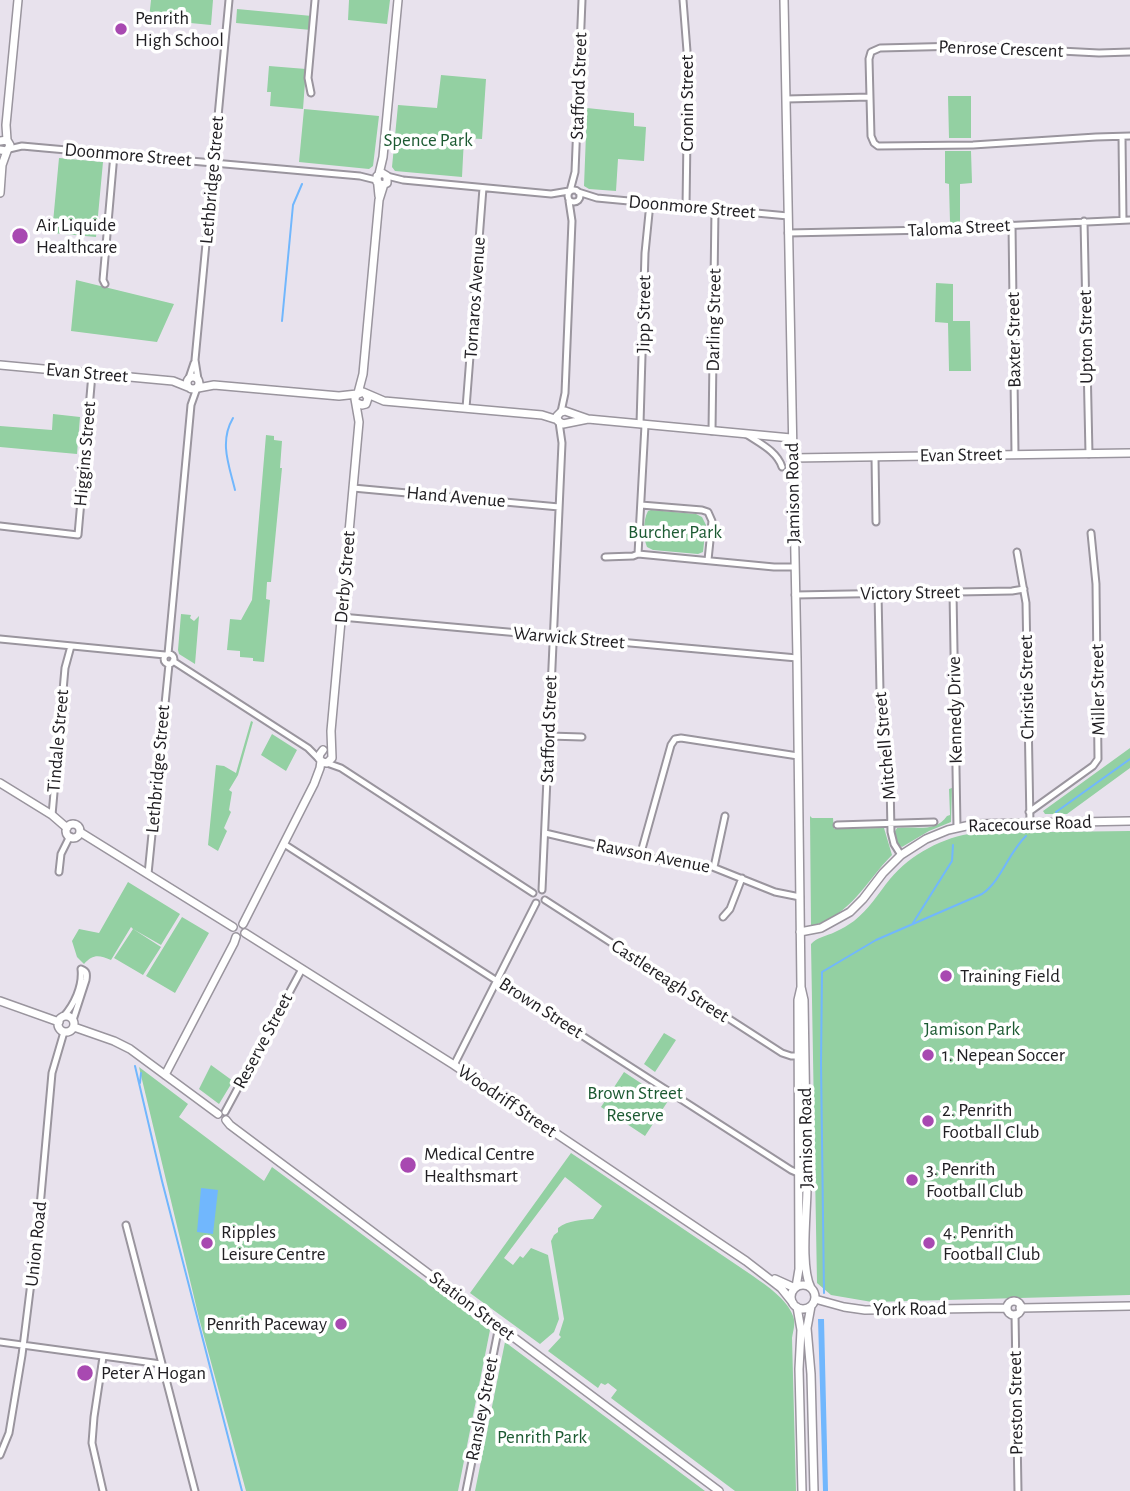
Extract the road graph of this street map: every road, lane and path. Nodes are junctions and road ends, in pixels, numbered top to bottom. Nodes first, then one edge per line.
1 (18, 0) edge
2 (229, 0) edge
3 (315, 0) edge
4 (398, 0) edge
5 (582, 0) edge
6 (683, 0) edge
7 (784, 0) edge
8 (869, 41) dead end
9 (873, 50) junction
10 (1130, 52) edge
11 (311, 93) dead end
12 (870, 97) junction
13 (786, 99) junction
14 (1130, 136) edge
15 (1122, 137) junction
16 (4, 145) edge
17 (876, 145) junction
18 (871, 153) dead end
19 (114, 154) junction
20 (214, 163) junction
21 (575, 172) junction
22 (382, 179) junction
23 (483, 188) junction
24 (570, 191) junction
25 (578, 192) junction
26 (0, 193) edge
27 (551, 194) junction
28 (597, 198) junction
29 (569, 201) junction
30 (578, 201) junction
31 (650, 203) junction
32 (686, 207) junction
33 (715, 209) junction
34 (788, 216) junction
35 (1127, 220) edge
36 (572, 221) junction
37 (1084, 221) junction
38 (1012, 225) junction
39 (788, 233) junction
40 (104, 284) dead end
41 (195, 360) junction
42 (0, 365) edge
43 (92, 374) junction
44 (198, 379) junction
45 (189, 383) junction
46 (214, 385) junction
47 (197, 388) junction
48 (361, 399) junction
49 (191, 405) junction
50 (466, 408) junction
51 (564, 417) junction
52 (642, 425) junction
53 (712, 431) junction
54 (746, 434) junction
55 (774, 437) junction
56 (791, 438) junction
57 (769, 450) junction
58 (1130, 453) edge
59 (1015, 454) junction
60 (1088, 454) junction
61 (875, 457) junction
62 (792, 458) junction
63 (782, 467) dead end
64 (353, 488) junction
65 (641, 505) junction
66 (559, 507) junction
67 (876, 522) dead end
68 (0, 526) edge
69 (1091, 533) dead end
70 (1017, 552) dead end
71 (639, 554) junction
72 (605, 558) dead end
73 (708, 561) junction
74 (794, 566) junction
75 (1024, 589) junction
76 (953, 592) junction
77 (878, 593) junction
78 (795, 595) junction
79 (341, 617) junction
80 (553, 637) junction
81 (0, 639) edge
82 (63, 645) junction
83 (71, 646) junction
84 (167, 654) junction
85 (797, 658) junction
86 (171, 663) junction
87 (65, 668) junction
88 (331, 731) junction
89 (549, 736) junction
90 (582, 737) dead end
91 (308, 748) junction
92 (323, 751) junction
93 (332, 755) junction
94 (798, 756) junction
95 (324, 762) junction
96 (341, 768) junction
97 (0, 783) edge
98 (1029, 812) junction
99 (52, 815) junction
100 (725, 816) dead end
101 (1130, 821) edge
102 (934, 822) dead end
103 (1030, 823) junction
104 (891, 824) junction
105 (837, 825) dead end
106 (957, 827) junction
107 (67, 828) junction
108 (80, 832) junction
109 (545, 833) junction
110 (70, 836) junction
111 (284, 844) junction
112 (901, 855) junction
113 (640, 856) junction
114 (714, 867) junction
115 (59, 872) dead end
116 (148, 874) junction
117 (742, 878) junction
118 (542, 890) junction
119 (533, 892) junction
120 (800, 897) junction
121 (545, 900) junction
122 (536, 903) junction
123 (723, 917) dead end
124 (243, 925) junction
125 (233, 927) junction
126 (800, 932) junction
127 (245, 933) junction
128 (236, 937) junction
129 (302, 969) junction
130 (497, 980) junction
131 (801, 987) junction
132 (0, 1001) edge
133 (61, 1020) junction
134 (73, 1023) junction
135 (64, 1032) junction
136 (797, 1056) junction
137 (454, 1065) junction
138 (166, 1075) junction
139 (223, 1115) junction
140 (798, 1172) junction
141 (125, 1224) dead end
142 (765, 1274) junction
143 (796, 1288) junction
144 (811, 1288) junction
145 (813, 1302) junction
146 (795, 1305) junction
147 (1130, 1306) edge
148 (1018, 1311) junction
149 (499, 1326) junction
150 (0, 1342) edge
151 (24, 1346) junction
152 (103, 1357) junction
153 (161, 1364) junction
154 (0, 1455) edge
155 (103, 1491) edge
156 (195, 1491) edge
157 (466, 1491) edge
158 (719, 1491) edge
159 (802, 1491) edge
160 (814, 1491) edge
161 (1018, 1491) edge

1 - 16 street
2 - 20 street, Lethbridge Street
3 - 11 street
4 - 22 street, Derby Street
5 - 21 street, Stafford Street
6 - 32 street, Cronin Street
7 - 13 street, Jamison Road
8 - 9 street
9 - 10 street, Penrose Crescent
9 - 12 street
12 - 13 street
12 - 17 street
13 - 34 street, Jamison Road
14 - 15 street
15 - 17 street
15 - 35 street
16 - 19 street, Doonmore Street
16 - 26 street
17 - 18 street
19 - 20 street, Doonmore Street
19 - 40 street
20 - 22 street, Doonmore Street
20 - 41 street, Lethbridge Street
21 - 24 street, Stafford Street
21 - 25 street, Stafford Street
22 - 23 street, Doonmore Street
22 - 48 street, Derby Street
23 - 27 street, Doonmore Street
23 - 50 street, Tornaros Avenue
24 - 25 street
24 - 27 street, Doonmore Street
24 - 29 street
25 - 28 street, Doonmore Street
25 - 30 street
27 - 29 street, Doonmore Street
28 - 30 street, Doonmore Street
28 - 31 street, Doonmore Street
29 - 30 street
29 - 36 street, Stafford Street
30 - 36 street, Stafford Street
31 - 32 street, Doonmore Street
31 - 52 street, Jipp Street
32 - 33 street, Doonmore Street
33 - 34 street, Doonmore Street
33 - 53 street, Darling Street
34 - 39 street, Jamison Road
35 - 37 street, Taloma Street
36 - 51 street, Stafford Street
37 - 38 street, Taloma Street
37 - 60 street, Upton Street
38 - 39 street, Taloma Street
38 - 59 street, Baxter Street
39 - 56 street, Jamison Road
41 - 44 street, Lethbridge Street
41 - 45 street, Lethbridge Street
42 - 43 street, Evan Street
43 - 45 street, Evan Street
43 - 68 street, Higgins Street
44 - 45 street
44 - 46 street
44 - 47 street
45 - 47 street
45 - 49 street, Lethbridge Street
46 - 47 street
46 - 48 street
47 - 49 street, Lethbridge Street
48 - 50 street
48 - 64 street, Derby Street
49 - 84 street, Lethbridge Street
50 - 51 street
51 - 52 street
51 - 66 street, Stafford Street
52 - 53 street
52 - 65 street, Jipp Street
53 - 54 street
54 - 55 street
54 - 57 street
55 - 56 street
55 - 57 street
56 - 62 street, Jamison Road
57 - 63 street
58 - 60 street, Evan Street
59 - 60 street, Evan Street
59 - 61 street, Evan Street
61 - 62 street, Evan Street
61 - 67 street
62 - 74 street, Jamison Road
64 - 66 street, Hand Avenue
64 - 79 street, Derby Street
65 - 71 street, Jipp Street
65 - 73 street
66 - 80 street, Stafford Street
69 - 98 street, Miller Street
70 - 75 street, Christie Street
71 - 72 street
71 - 73 street
73 - 74 street
74 - 78 street, Jamison Road
75 - 76 street, Victory Street
75 - 98 street, Christie Street
76 - 77 street, Victory Street
76 - 106 street, Kennedy Drive
77 - 78 street, Victory Street
77 - 104 street, Mitchell Street
78 - 85 street, Jamison Road
79 - 80 street, Warwick Street
79 - 88 street, Derby Street
80 - 85 street, Warwick Street
80 - 89 street, Stafford Street
81 - 82 street
82 - 83 street
82 - 87 street, Tindale Street
83 - 84 street
83 - 87 street, Tindale Street
84 - 86 street
85 - 94 street, Jamison Road
86 - 91 street
86 - 116 street, Lethbridge Street
87 - 99 street, Tindale Street
88 - 92 street, Derby Street
88 - 93 street, Derby Street
89 - 90 street
89 - 109 street, Stafford Street
91 - 92 street
91 - 95 street
92 - 93 street
92 - 95 street
93 - 95 street
93 - 96 street
94 - 113 street
94 - 120 street, Jamison Road
95 - 96 street
95 - 111 street
96 - 119 street
97 - 99 street
98 - 103 street, Christie Street
99 - 107 street
100 - 114 street
101 - 103 street, Racecourse Road
102 - 104 street
103 - 106 street, Racecourse Road
104 - 105 street
104 - 112 street, Mitchell Street
106 - 112 street, Racecourse Road
107 - 108 street
107 - 110 street
108 - 110 street
108 - 116 street
109 - 113 street, Rawson Avenue
109 - 118 street, Stafford Street
110 - 115 street
111 - 124 street
111 - 130 street, Brown Street
112 - 126 street, Racecourse Road
113 - 114 street, Rawson Avenue
114 - 117 street, Rawson Avenue
116 - 125 street
117 - 120 street, Rawson Avenue
117 - 123 street
118 - 119 street
118 - 121 street
119 - 122 street
120 - 126 street, Jamison Road
121 - 122 street
121 - 136 street, Castlereagh Street
122 - 130 street
124 - 125 street
124 - 127 street
125 - 128 street
126 - 131 street, Jamison Road
127 - 128 street
127 - 129 street, Woodriff Street
128 - 138 street
129 - 137 street, Woodriff Street
129 - 139 street, Reserve Street
130 - 137 street
130 - 140 street, Brown Street
131 - 136 street, Jamison Road
131 - 144 street, Jamison Road
132 - 133 street
133 - 134 street
133 - 134 street
133 - 135 street
134 - 135 street
134 - 138 street, Station Street
135 - 151 street, Union Road
136 - 140 street, Jamison Road
137 - 142 street, Woodriff Street
138 - 139 street, Station Street
139 - 149 street, Station Street
140 - 143 street, Jamison Road
141 - 153 street
142 - 143 street, Woodriff Street
142 - 146 street, Woodriff Street
143 - 144 street
143 - 146 street
144 - 145 street
145 - 146 street
145 - 148 street, York Road
145 - 160 street
146 - 159 street
147 - 148 street, York Road
148 - 161 street, Preston Street
149 - 157 street, Ransley Street
149 - 158 street, Station Street
150 - 151 street
151 - 152 street
151 - 154 street, Union Road
152 - 153 street
152 - 155 street
153 - 156 street

